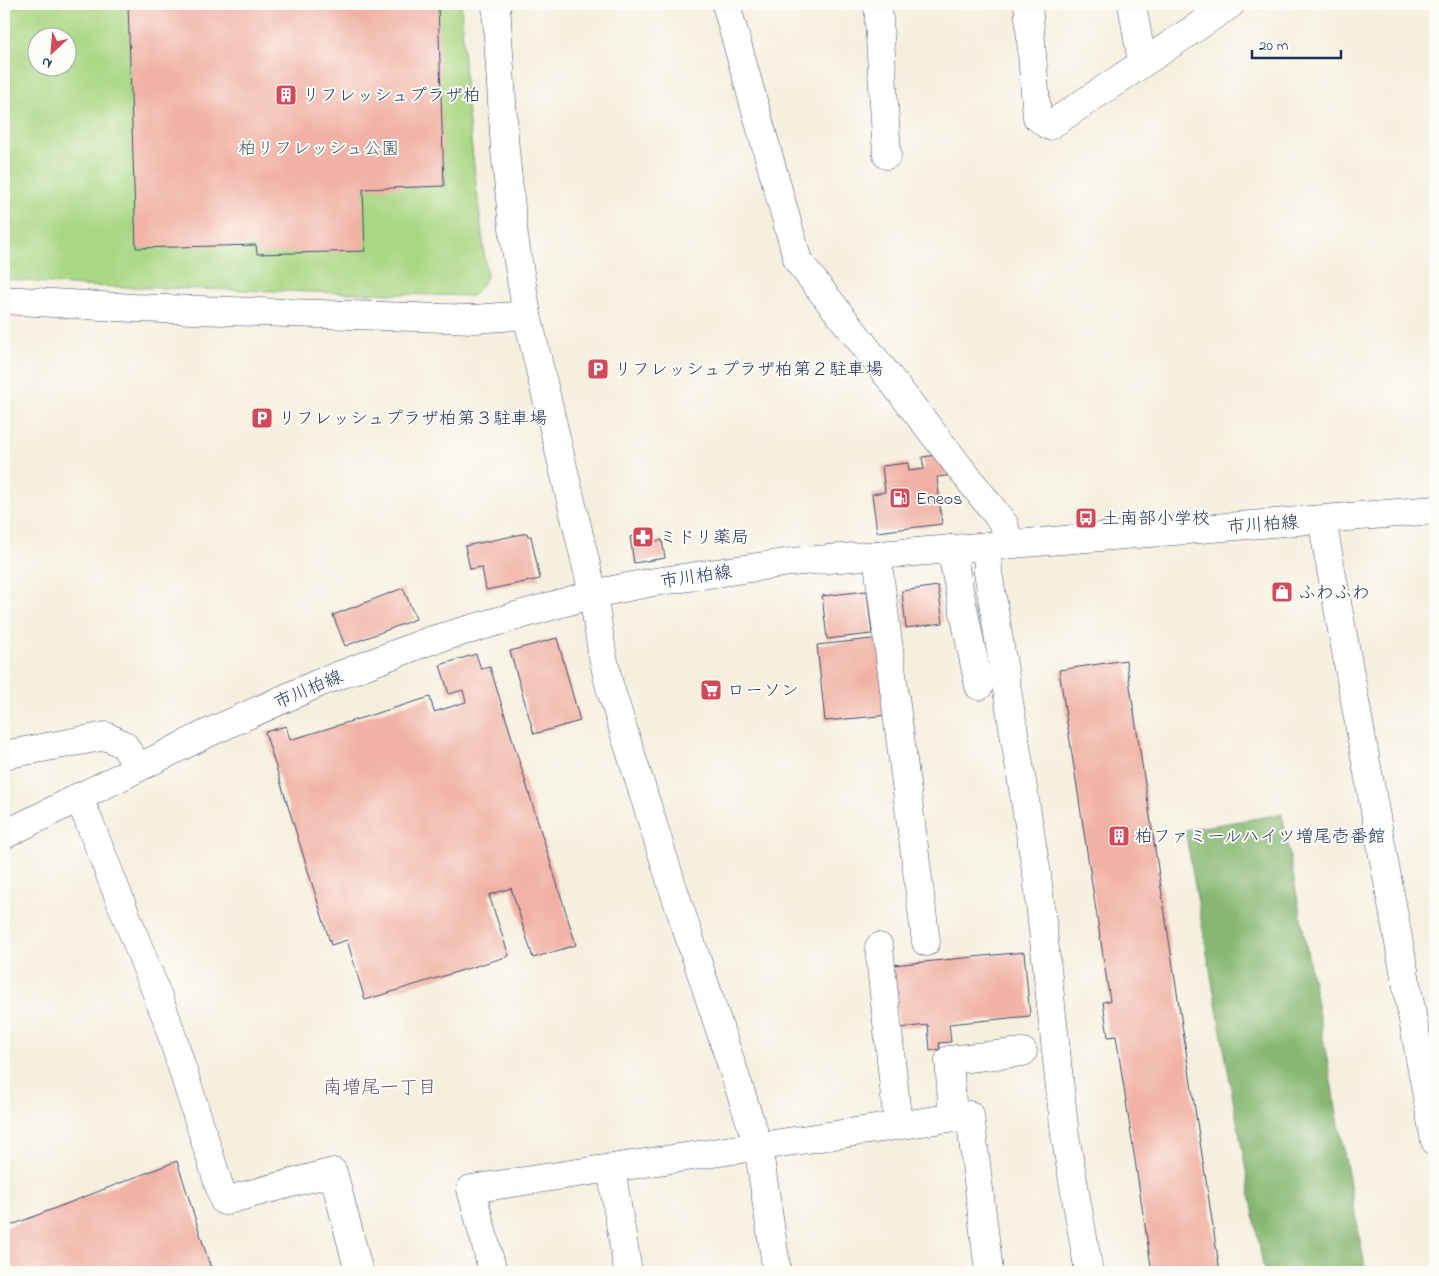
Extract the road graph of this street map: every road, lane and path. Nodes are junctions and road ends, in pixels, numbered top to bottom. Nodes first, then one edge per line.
1 (496, 4) edge
2 (726, 4) edge
3 (878, 4) edge
4 (1028, 4) edge
5 (1132, 4) edge
6 (1232, 4) edge
7 (1142, 62) junction
8 (888, 155) dead end
9 (4, 300) edge
10 (527, 315) junction
11 (1435, 510) edge
12 (1322, 520) junction
13 (998, 545) junction
14 (951, 549) junction
15 (877, 555) junction
16 (593, 594) junction
17 (978, 686) dead end
18 (4, 756) edge
19 (138, 767) junction
20 (78, 797) junction
21 (4, 835) edge
22 (926, 942) dead end
23 (879, 947) dead end
24 (1425, 1025) edge
25 (1023, 1052) dead end
26 (953, 1118) junction
27 (898, 1125) junction
28 (1435, 1141) edge
29 (758, 1145) junction
30 (611, 1168) junction
31 (359, 1272) edge
32 (493, 1272) edge
33 (628, 1272) edge
34 (777, 1272) edge
35 (989, 1272) edge
36 (1089, 1272) edge

1 - 10 street
2 - 13 street
3 - 8 street
4 - 7 street
5 - 7 street
6 - 7 street
9 - 10 street
10 - 16 street
11 - 12 street, 市川柏線
12 - 13 street, 市川柏線
12 - 24 street
13 - 14 street, 市川柏線
13 - 36 street
14 - 15 street, 市川柏線
14 - 17 street
15 - 16 street, 市川柏線
15 - 22 street
16 - 19 street, 市川柏線
16 - 29 street
18 - 19 street
19 - 20 street, 市川柏線
20 - 21 street, 市川柏線
20 - 31 street
23 - 27 street
24 - 28 street
25 - 26 street
26 - 27 street
26 - 35 street
27 - 29 street
29 - 30 street
29 - 34 street
30 - 32 street
30 - 33 street

